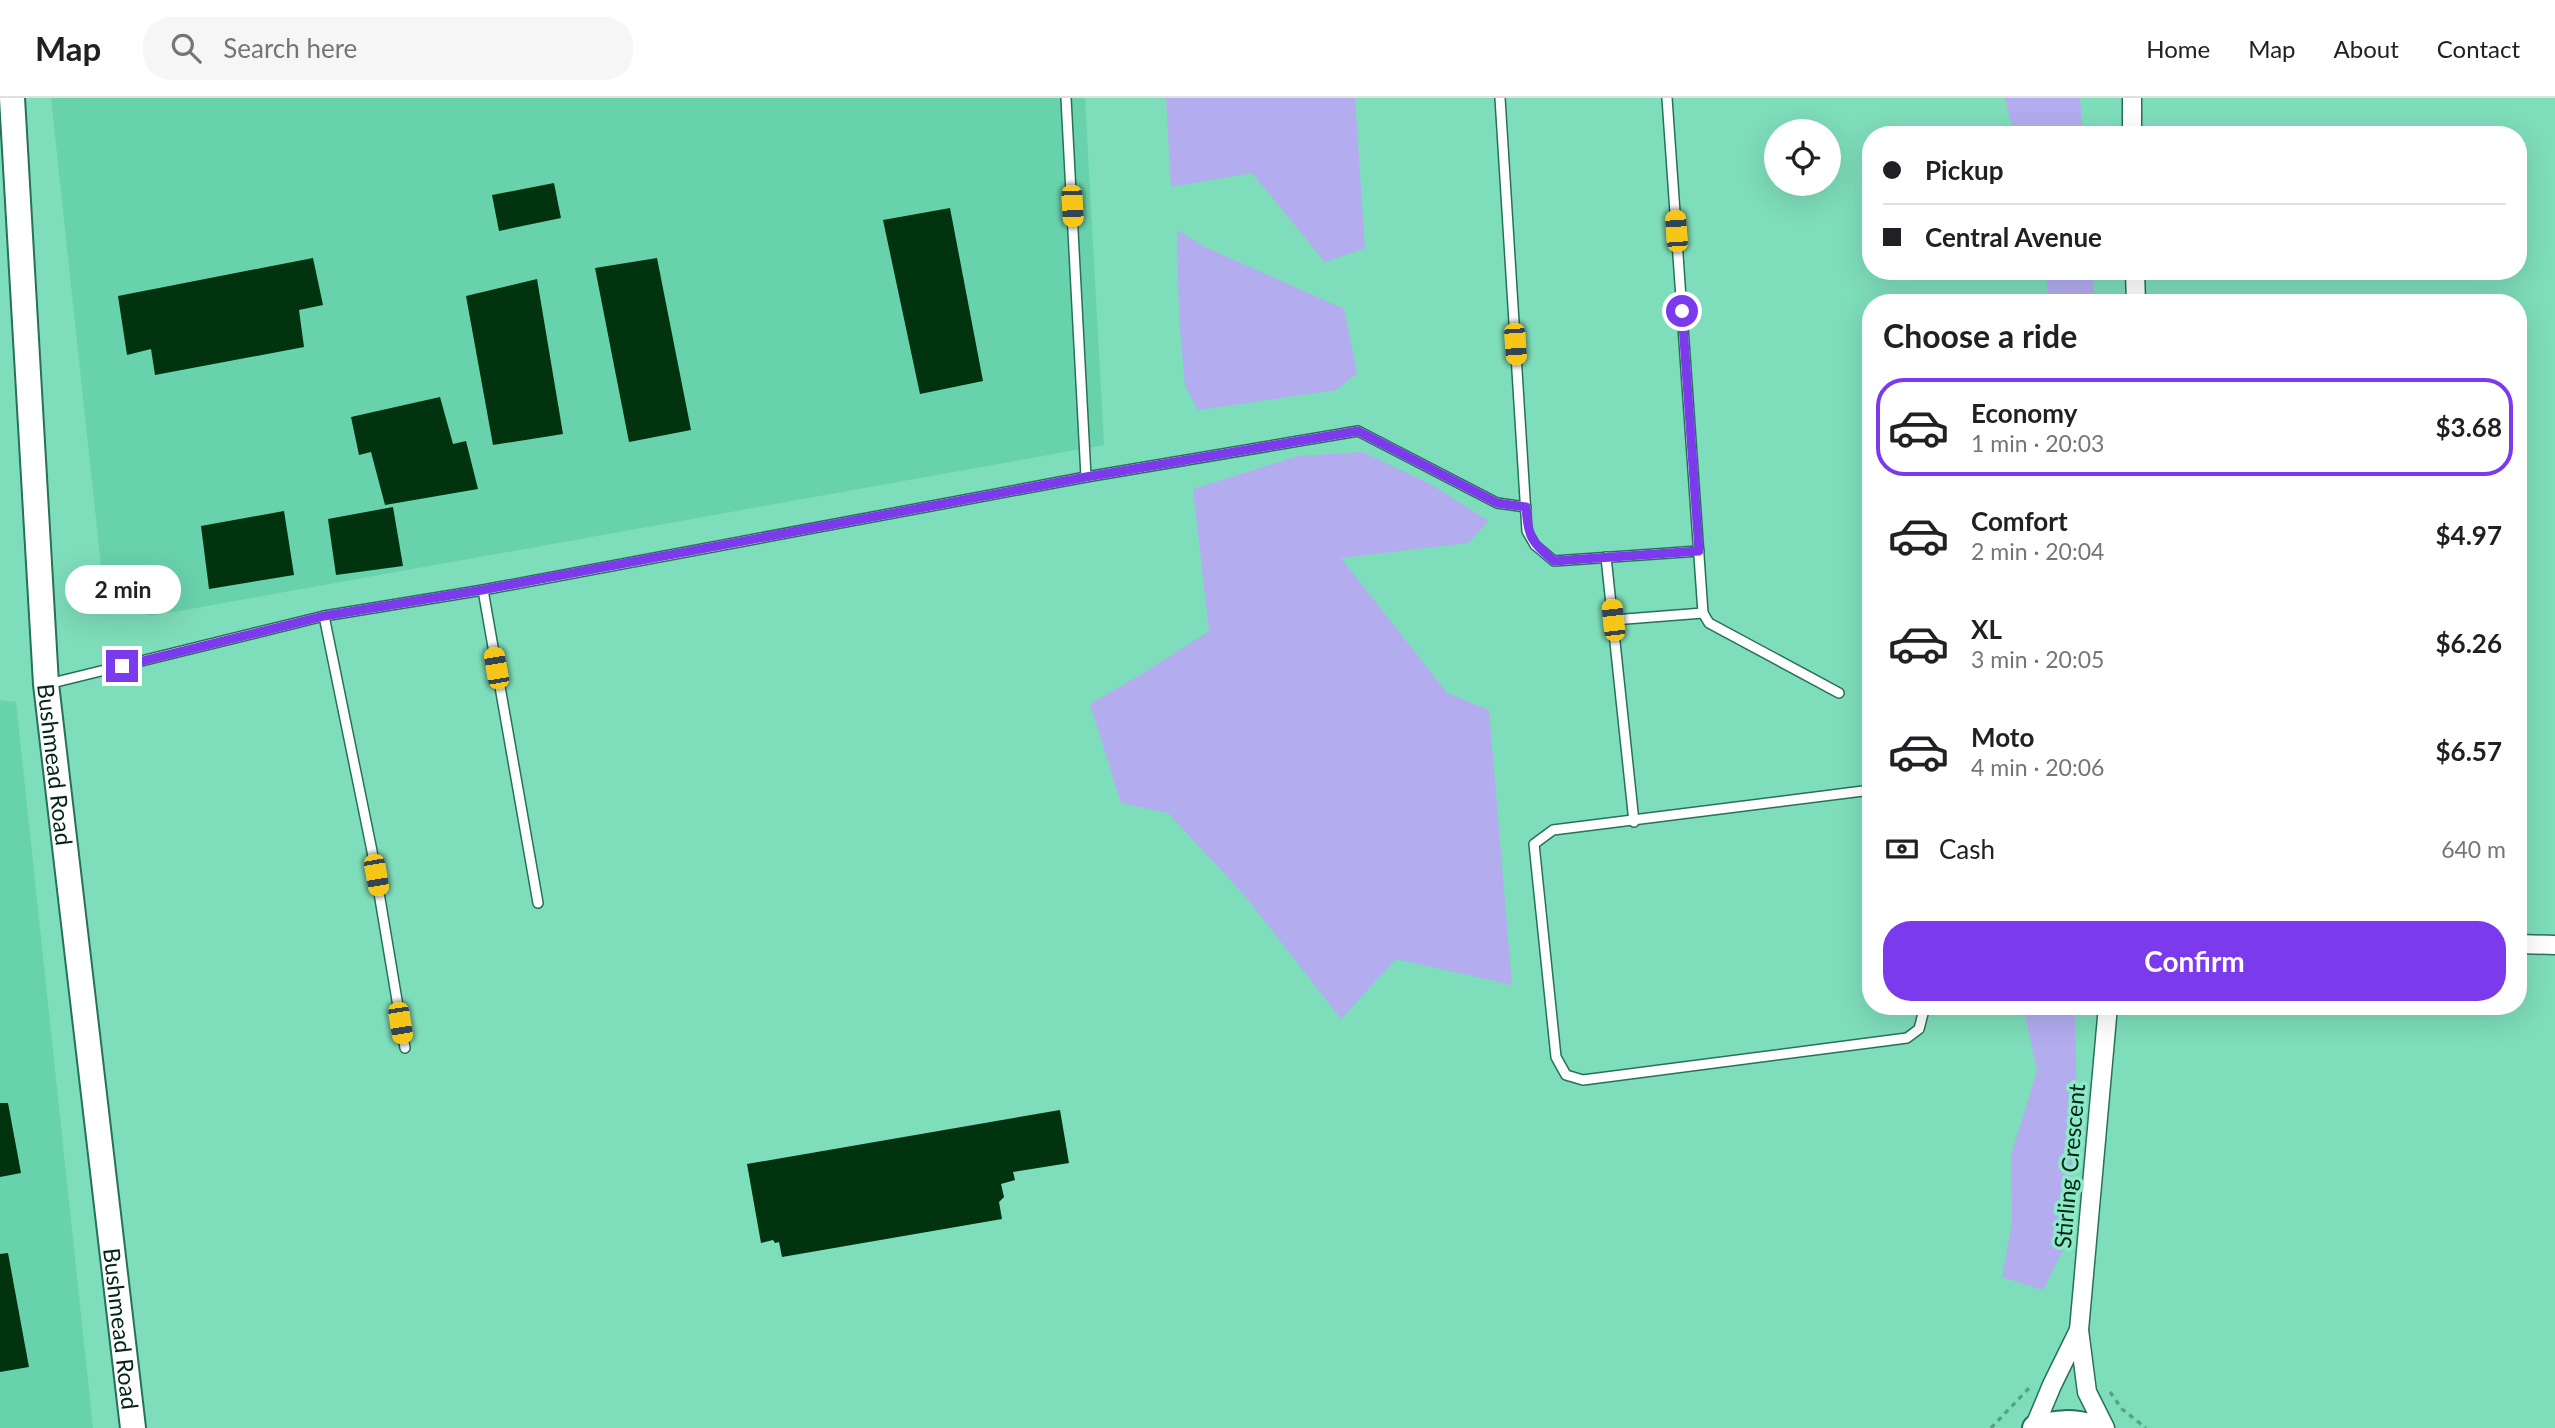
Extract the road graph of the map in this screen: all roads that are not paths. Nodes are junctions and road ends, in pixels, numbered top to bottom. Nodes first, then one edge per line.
1 (12, 98) edge
2 (1066, 98) edge
3 (1500, 98) edge
4 (1667, 98) edge
5 (2132, 98) edge
6 (2132, 126) edge
7 (1086, 477) junction
8 (1526, 507) junction
9 (1699, 551) junction
10 (1606, 558) junction
11 (482, 590) junction
12 (1703, 613) junction
13 (324, 616) junction
14 (1613, 620) junction
15 (46, 684) junction
16 (1839, 693) dead end
17 (1862, 791) edge
18 (1634, 822) junction
19 (538, 903) dead end
20 (2527, 944) edge
21 (2555, 945) edge
22 (1923, 1015) edge
23 (2107, 1015) edge
24 (404, 1048) dead end
25 (2079, 1330) junction
26 (133, 1428) edge
27 (2035, 1428) edge
28 (2095, 1428) edge
29 (2105, 1428) edge

1 - 15 main road, Bushmead Road
2 - 7 lane
3 - 8 lane
4 - 9 lane
5 - 6 street
7 - 8 lane
7 - 11 lane
8 - 10 lane
9 - 10 lane
9 - 12 lane
10 - 14 lane
11 - 13 lane
11 - 19 lane
12 - 14 lane
12 - 16 lane
13 - 15 lane
13 - 24 lane
14 - 18 lane
15 - 26 main road, Bushmead Road
17 - 18 lane
18 - 22 lane
20 - 21 street
23 - 25 street, Stirling Crescent
25 - 27 street, Stirling Crescent
25 - 29 street, Stirling Crescent
27 - 28 main road

